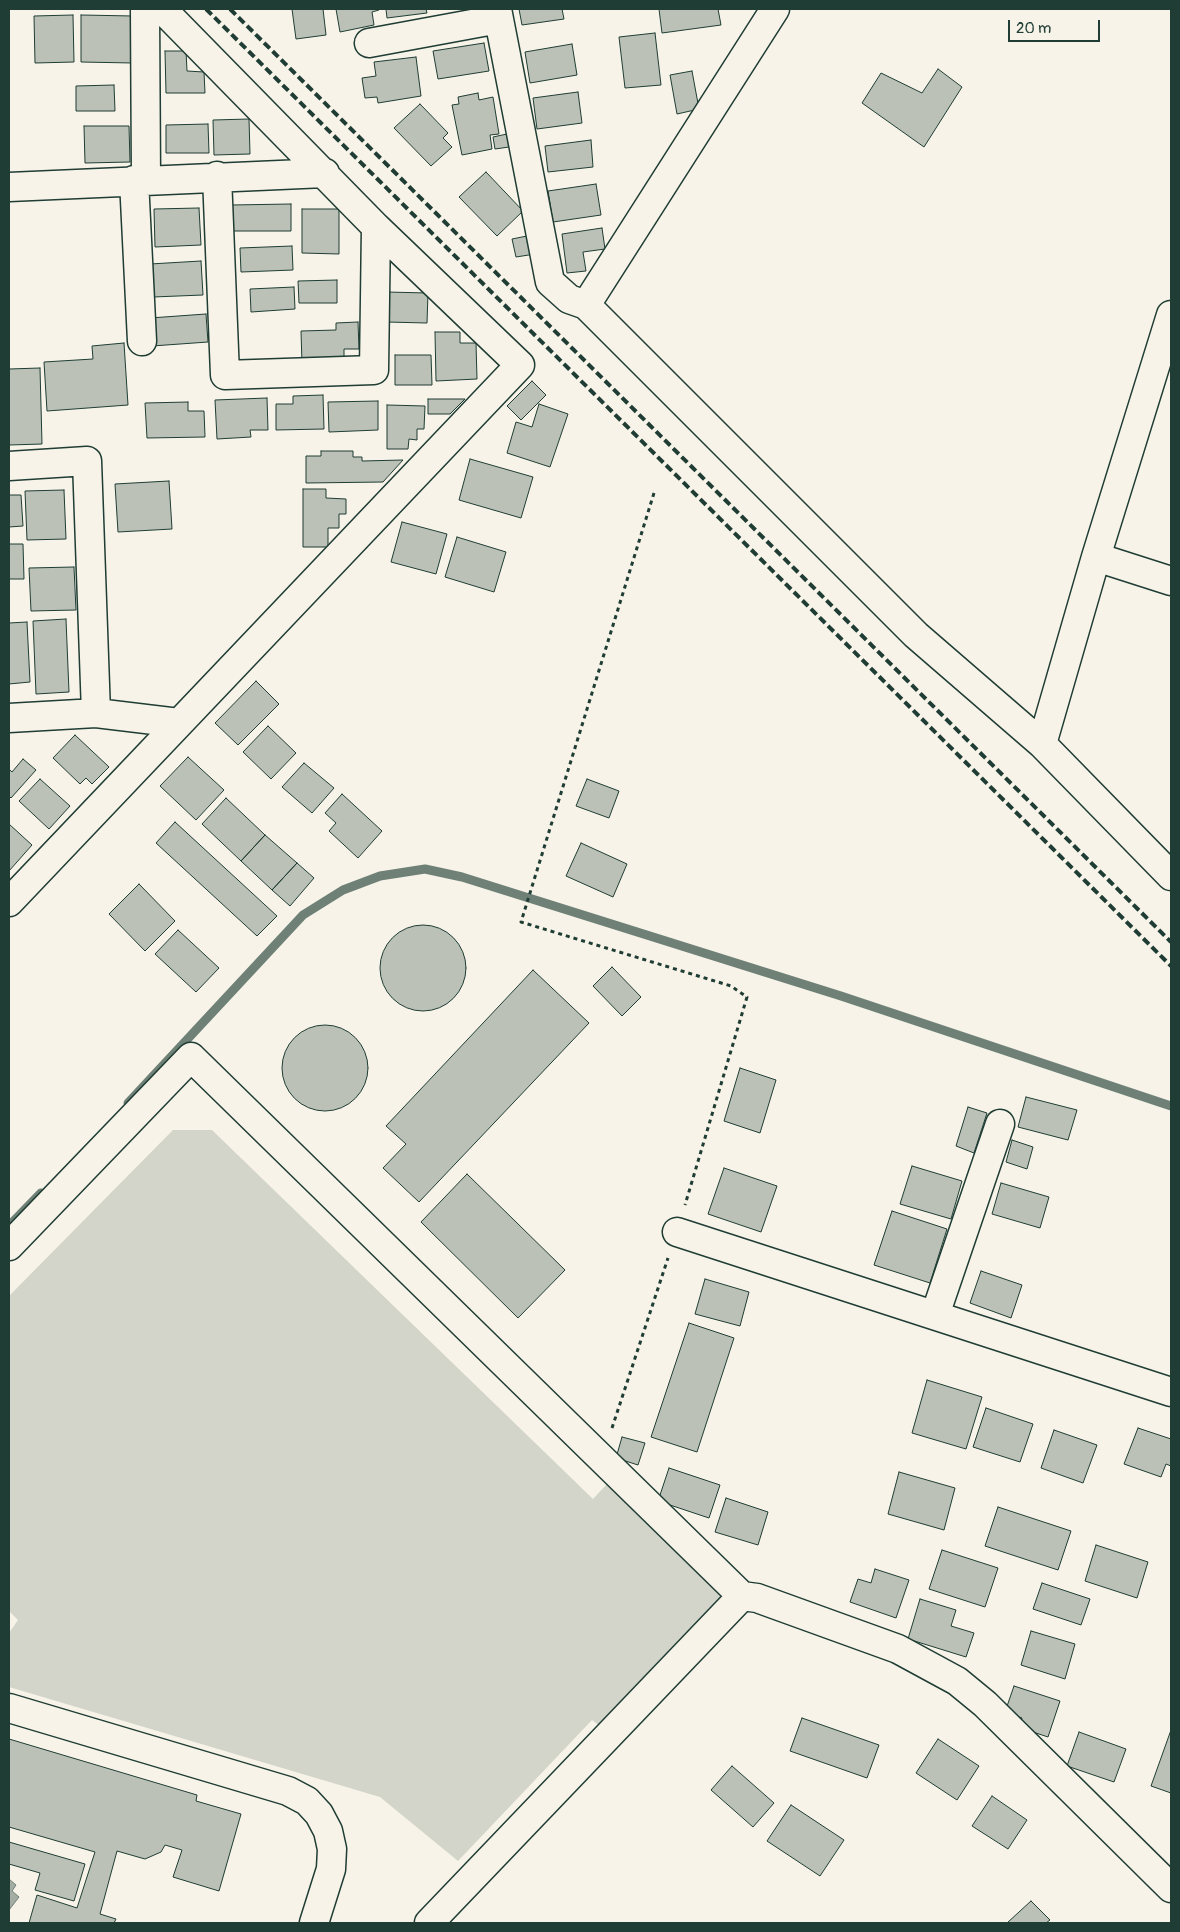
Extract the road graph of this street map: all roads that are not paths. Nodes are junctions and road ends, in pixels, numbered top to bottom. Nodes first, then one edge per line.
1 (145, 9) edge
2 (162, 9) edge
3 (775, 9) edge
4 (498, 14) edge
5 (369, 44) dead end
6 (325, 173) junction
7 (217, 176) junction
8 (140, 180) junction
9 (9, 187) edge
10 (376, 227) junction
11 (586, 305) junction
12 (1171, 315) edge
13 (142, 340) dead end
14 (9, 466) edge
15 (1096, 556) junction
16 (1171, 581) edge
17 (96, 714) junction
18 (9, 718) edge
19 (178, 723) junction
20 (1042, 744) junction
21 (1171, 876) edge
22 (9, 902) edge
23 (1000, 1124) dead end
24 (677, 1232) road end
25 (9, 1246) edge
26 (936, 1315) junction
27 (1171, 1392) edge
28 (742, 1596) junction
29 (9, 1708) edge
30 (1171, 1888) edge
31 (314, 1923) edge
32 (429, 1923) edge

1 - 8 street
2 - 6 street
3 - 11 street
4 - 5 street
4 - 11 street
6 - 7 street
6 - 10 street
7 - 8 street
7 - 10 street
8 - 9 street
8 - 13 street
10 - 19 street
11 - 20 street
12 - 15 street
14 - 17 street
15 - 16 street
15 - 20 street
17 - 18 street
17 - 19 street
19 - 22 street
20 - 21 street
23 - 26 street
24 - 26 street
25 - 28 street
26 - 27 street
28 - 30 street
28 - 32 street
29 - 31 street

